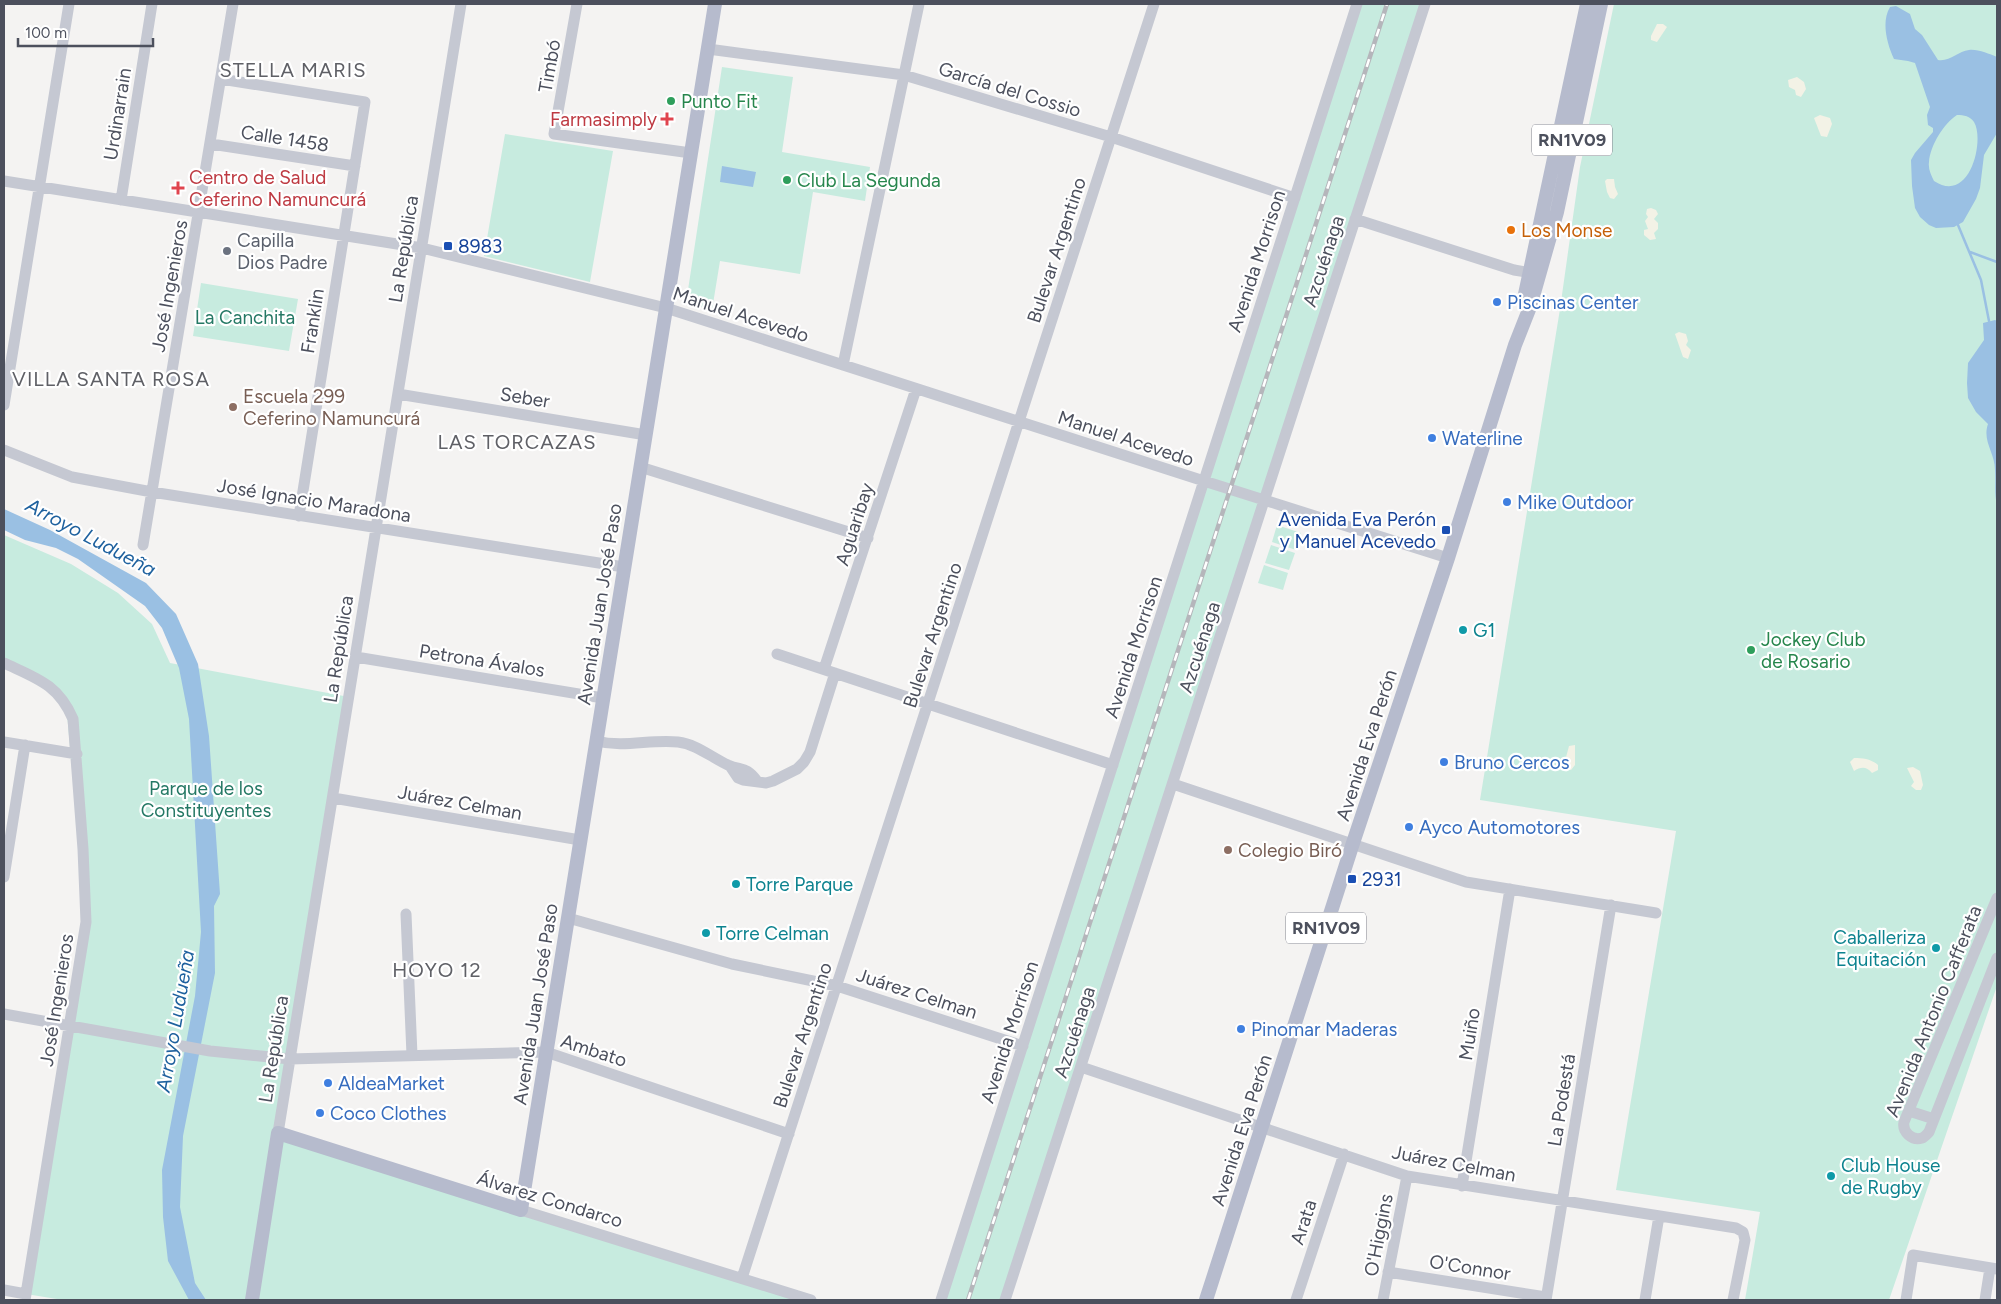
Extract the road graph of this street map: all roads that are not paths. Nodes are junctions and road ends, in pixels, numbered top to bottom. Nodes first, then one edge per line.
1 (69, 4) edge
2 (152, 4) edge
3 (233, 4) edge
4 (461, 4) edge
5 (577, 4) edge
6 (715, 4) edge
7 (919, 4) edge
8 (1154, 4) edge
9 (1357, 4) edge
10 (1425, 4) edge
11 (1587, 4) edge
12 (1601, 4) edge
13 (708, 49) junction
14 (904, 75) junction
15 (221, 79) junction
16 (1111, 137) junction
17 (210, 144) junction
18 (691, 153) junction
19 (355, 166) junction
20 (4, 181) edge
21 (39, 187) junction
22 (1295, 198) junction
23 (121, 200) junction
24 (200, 213) junction
25 (1355, 219) junction
26 (344, 236) junction
27 (422, 248) junction
28 (1535, 274) junction
29 (666, 308) junction
30 (843, 365) junction
31 (916, 389) junction
32 (398, 394) junction
33 (4, 405) edge
34 (1019, 422) junction
35 (646, 435) junction
36 (4, 450) edge
37 (640, 467) junction
38 (1204, 482) junction
39 (152, 492) junction
40 (1264, 500) junction
41 (299, 516) junction
42 (376, 528) junction
43 (868, 538) junction
44 (143, 544) dead end
45 (1448, 558) junction
46 (624, 567) junction
47 (777, 654) dead end
48 (356, 657) junction
49 (4, 663) edge
50 (824, 669) junction
51 (835, 673) junction
52 (603, 698) junction
53 (928, 704) junction
54 (596, 741) junction
55 (4, 742) edge
56 (25, 745) junction
57 (76, 754) junction
58 (1113, 765) junction
59 (1173, 784) junction
60 (333, 798) junction
61 (580, 840) junction
62 (1353, 843) junction
63 (4, 877) edge
64 (1510, 889) junction
65 (1997, 898) edge
66 (1610, 905) junction
67 (1656, 913) dead end
68 (406, 914) dead end
69 (568, 918) junction
70 (1997, 958) edge
71 (837, 986) junction
72 (4, 1014) edge
73 (70, 1025) junction
74 (1023, 1046) junction
75 (546, 1052) junction
76 (412, 1055) junction
77 (290, 1059) junction
78 (1081, 1067) junction
79 (1909, 1111) junction
80 (1934, 1119) junction
81 (1262, 1126) junction
82 (278, 1133) junction
83 (789, 1134) junction
84 (1344, 1154) junction
85 (1406, 1176) junction
86 (1462, 1186) junction
87 (1562, 1200) junction
88 (521, 1210) junction
89 (1659, 1216) junction
90 (1994, 1269) edge
91 (1388, 1272) junction
92 (742, 1278) junction
93 (4, 1290) edge
94 (26, 1297) edge
95 (1546, 1299) edge
96 (252, 1300) edge
97 (811, 1300) edge
98 (941, 1300) edge
99 (1005, 1300) edge
100 (1206, 1300) edge
101 (1296, 1300) edge
102 (1383, 1300) edge
103 (1645, 1300) edge
104 (1733, 1300) edge
105 (1906, 1300) edge
106 (1985, 1300) edge

1 - 21 street
2 - 23 street, Urdinarrain
3 - 15 street, José Ingenieros
4 - 27 street, La República
5 - 18 street, Timbó
6 - 13 main road, Avenida Juan José Paso
7 - 14 street
8 - 16 street, Bulevar Argentino
9 - 22 street, Avenida Morrison
10 - 25 street, Azcuénaga
11 - 28 main road, Avenida Eva Perón / RN1V09
12 - 28 main road, Avenida Eva Perón / RN1V09
13 - 14 street, García del Cossio
13 - 18 main road, Avenida Juan José Paso
14 - 16 street, García del Cossio
14 - 30 street
15 - 17 street, José Ingenieros
15 - 19 street, Franklin
16 - 22 street, García del Cossio
16 - 34 street, Bulevar Argentino
17 - 19 street, Calle 1458
17 - 24 street, José Ingenieros
18 - 29 main road, Avenida Juan José Paso
19 - 26 street, Franklin
20 - 21 street, Manuel Acevedo
21 - 23 street, Manuel Acevedo
21 - 33 street
22 - 38 street, Avenida Morrison
23 - 24 street, Manuel Acevedo
24 - 26 street, Manuel Acevedo
24 - 39 street, José Ingenieros
25 - 28 street
25 - 40 street, Azcuénaga
26 - 27 street, Manuel Acevedo
26 - 41 street, Franklin
27 - 29 street, Manuel Acevedo
27 - 32 street, La República
28 - 45 main road, Avenida Eva Perón / RN1V09
29 - 30 street, Manuel Acevedo
29 - 35 main road, Avenida Juan José Paso
30 - 31 street, Manuel Acevedo
31 - 34 street, Manuel Acevedo
31 - 43 street, Aguaribay
32 - 35 street, Seber
32 - 42 street, La República
34 - 38 street, Manuel Acevedo
34 - 53 street, Bulevar Argentino
35 - 37 main road, Avenida Juan José Paso
36 - 39 street, José Ignacio Maradona
37 - 43 street
37 - 46 main road, Avenida Juan José Paso
38 - 40 street, Manuel Acevedo
38 - 58 street, Avenida Morrison
39 - 41 street, José Ignacio Maradona
39 - 44 street, José Ingenieros
40 - 45 street, Manuel Acevedo
40 - 59 street, Azcuénaga
41 - 42 street, José Ignacio Maradona
42 - 46 street, José Ignacio Maradona
42 - 48 street, La República
43 - 50 street, Aguaribay
45 - 62 main road, Avenida Eva Perón / RN1V09
46 - 52 main road, Avenida Juan José Paso
47 - 50 street
48 - 52 street, Petrona Ávalos
48 - 60 street, La República
49 - 57 street, José Ingenieros
50 - 51 street
51 - 53 street
51 - 54 street
52 - 54 main road, Avenida Juan José Paso
53 - 58 street
53 - 71 street, Bulevar Argentino
54 - 61 main road, Avenida Juan José Paso
55 - 56 street
56 - 57 street
56 - 63 street
57 - 73 street, José Ingenieros
58 - 74 street, Avenida Morrison
59 - 62 street
59 - 78 street, Azcuénaga
60 - 61 street, Juárez Celman
60 - 77 street, La República
61 - 69 main road, Avenida Juan José Paso
62 - 64 street
62 - 81 main road, Avenida Eva Perón / RN1V09
64 - 66 street
64 - 86 street, Muiño
65 - 79 street, Avenida Antonio Cafferata
66 - 67 street
66 - 87 street, La Podestá
68 - 76 street
69 - 71 street, Juárez Celman
69 - 75 main road, Avenida Juan José Paso
70 - 80 street, Avenida Antonio Cafferata
71 - 74 street, Juárez Celman
71 - 83 street, Bulevar Argentino
72 - 73 street
73 - 77 street
73 - 94 street, José Ingenieros
74 - 98 street, Avenida Morrison
75 - 76 street, Ambato
75 - 83 street, Ambato
75 - 88 main road, Avenida Juan José Paso
76 - 77 street, Ambato
77 - 82 street, La República
78 - 81 street, Juárez Celman
78 - 99 street, Azcuénaga
79 - 80 street
79 - 80 street, Avenida Antonio Cafferata
81 - 84 street, Juárez Celman
81 - 100 main road, Avenida Eva Perón / RN1V09
82 - 88 main road, Álvarez Condarco
82 - 96 main road, La República
83 - 92 street, Bulevar Argentino
84 - 85 street, Juárez Celman
84 - 101 street, Arata
85 - 86 street, Juárez Celman
85 - 91 street, O'Higgins
86 - 87 street, Juárez Celman
87 - 89 street, Juárez Celman
87 - 95 street, La Podestá
88 - 92 street, Álvarez Condarco
89 - 103 street
89 - 104 street, Juárez Celman
90 - 105 street
90 - 106 street
91 - 95 street, O'Connor
91 - 102 street, O'Higgins
92 - 97 street, Álvarez Condarco
93 - 94 street

